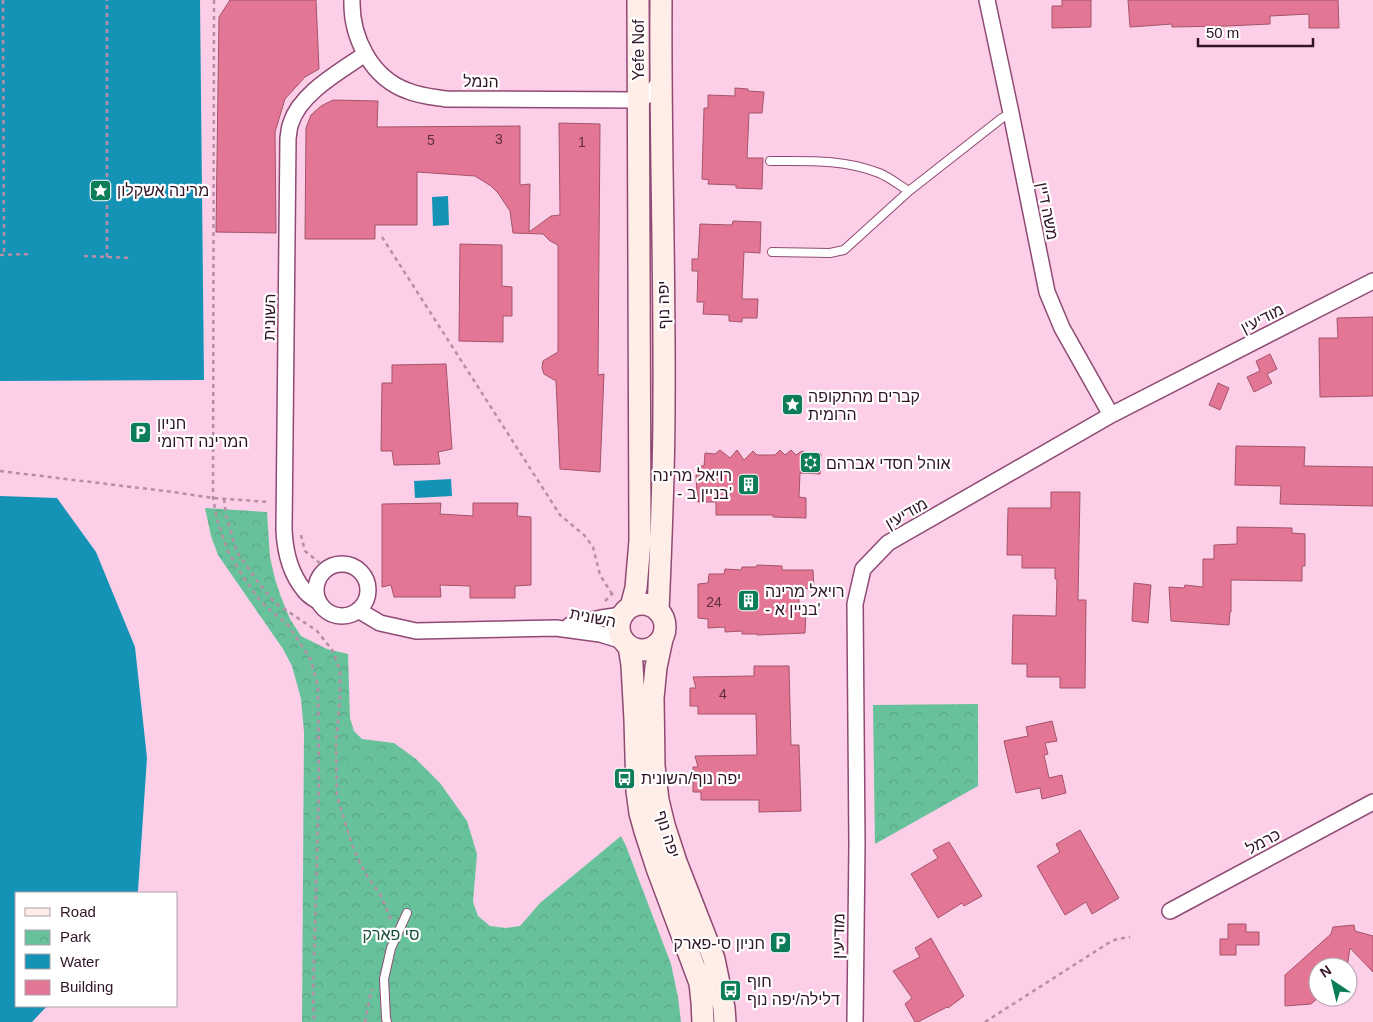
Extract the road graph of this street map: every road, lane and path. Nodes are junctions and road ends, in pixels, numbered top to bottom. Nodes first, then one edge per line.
1 (3, 0) edge
2 (107, 0) edge
3 (214, 0) edge
4 (352, 0) edge
5 (638, 0) edge
6 (661, 0) edge
7 (987, 0) edge
8 (365, 54) junction
9 (660, 81) junction
10 (638, 100) junction
11 (1011, 113) junction
12 (770, 161) dead end
13 (909, 191) junction
14 (382, 237) dead end
15 (772, 252) dead end
16 (30, 254) dead end
17 (0, 255) edge
18 (4, 255) junction
19 (84, 256) dead end
20 (107, 256) junction
21 (132, 258) dead end
22 (1373, 280) edge
23 (1112, 416) junction
24 (0, 471) edge
25 (214, 498) junction
26 (224, 499) junction
27 (284, 504) junction
28 (300, 530) dead end
29 (327, 569) junction
30 (612, 594) dead end
31 (319, 602) junction
32 (358, 610) junction
33 (627, 611) junction
34 (658, 611) junction
35 (556, 628) junction
36 (662, 639) junction
37 (626, 644) junction
38 (1373, 802) edge
39 (1170, 911) dead end
40 (407, 913) dead end
41 (392, 921) dead end
42 (1130, 937) dead end
43 (375, 981) dead end
44 (314, 1022) edge
45 (365, 1022) edge
46 (387, 1022) edge
47 (703, 1022) edge
48 (725, 1022) edge
49 (855, 1022) edge
50 (985, 1022) edge

1 - 18 path
2 - 20 path
3 - 25 path
4 - 8 street, הנמל
5 - 10 main road, Yefe Nof
6 - 9 main road, יפה נוף
7 - 11 street, משה דיין
8 - 10 street, הנמל
8 - 27 street, השונית
9 - 10 street
9 - 34 main road, יפה נוף
10 - 33 main road, יפה נוף
11 - 13 lane
11 - 23 street, משה דיין
12 - 13 lane
13 - 15 lane
14 - 30 path
16 - 18 path
17 - 18 path
19 - 20 path
20 - 21 path
22 - 23 street, מודיעין
23 - 49 street, מודיעין
24 - 25 path
25 - 26 path
25 - 44 path
26 - 27 path
26 - 41 path
27 - 31 street, השונית
28 - 29 path
29 - 31 street
29 - 32 street
31 - 32 street, השונית
32 - 35 street, השונית
33 - 34 main road
33 - 35 street, השונית
33 - 37 main road
34 - 36 main road
35 - 37 street, השונית
36 - 37 main road
36 - 48 main road, יפה נוף
37 - 47 main road, יפה נוף
38 - 39 street, כרמל
40 - 46 lane
42 - 50 path
43 - 45 path

